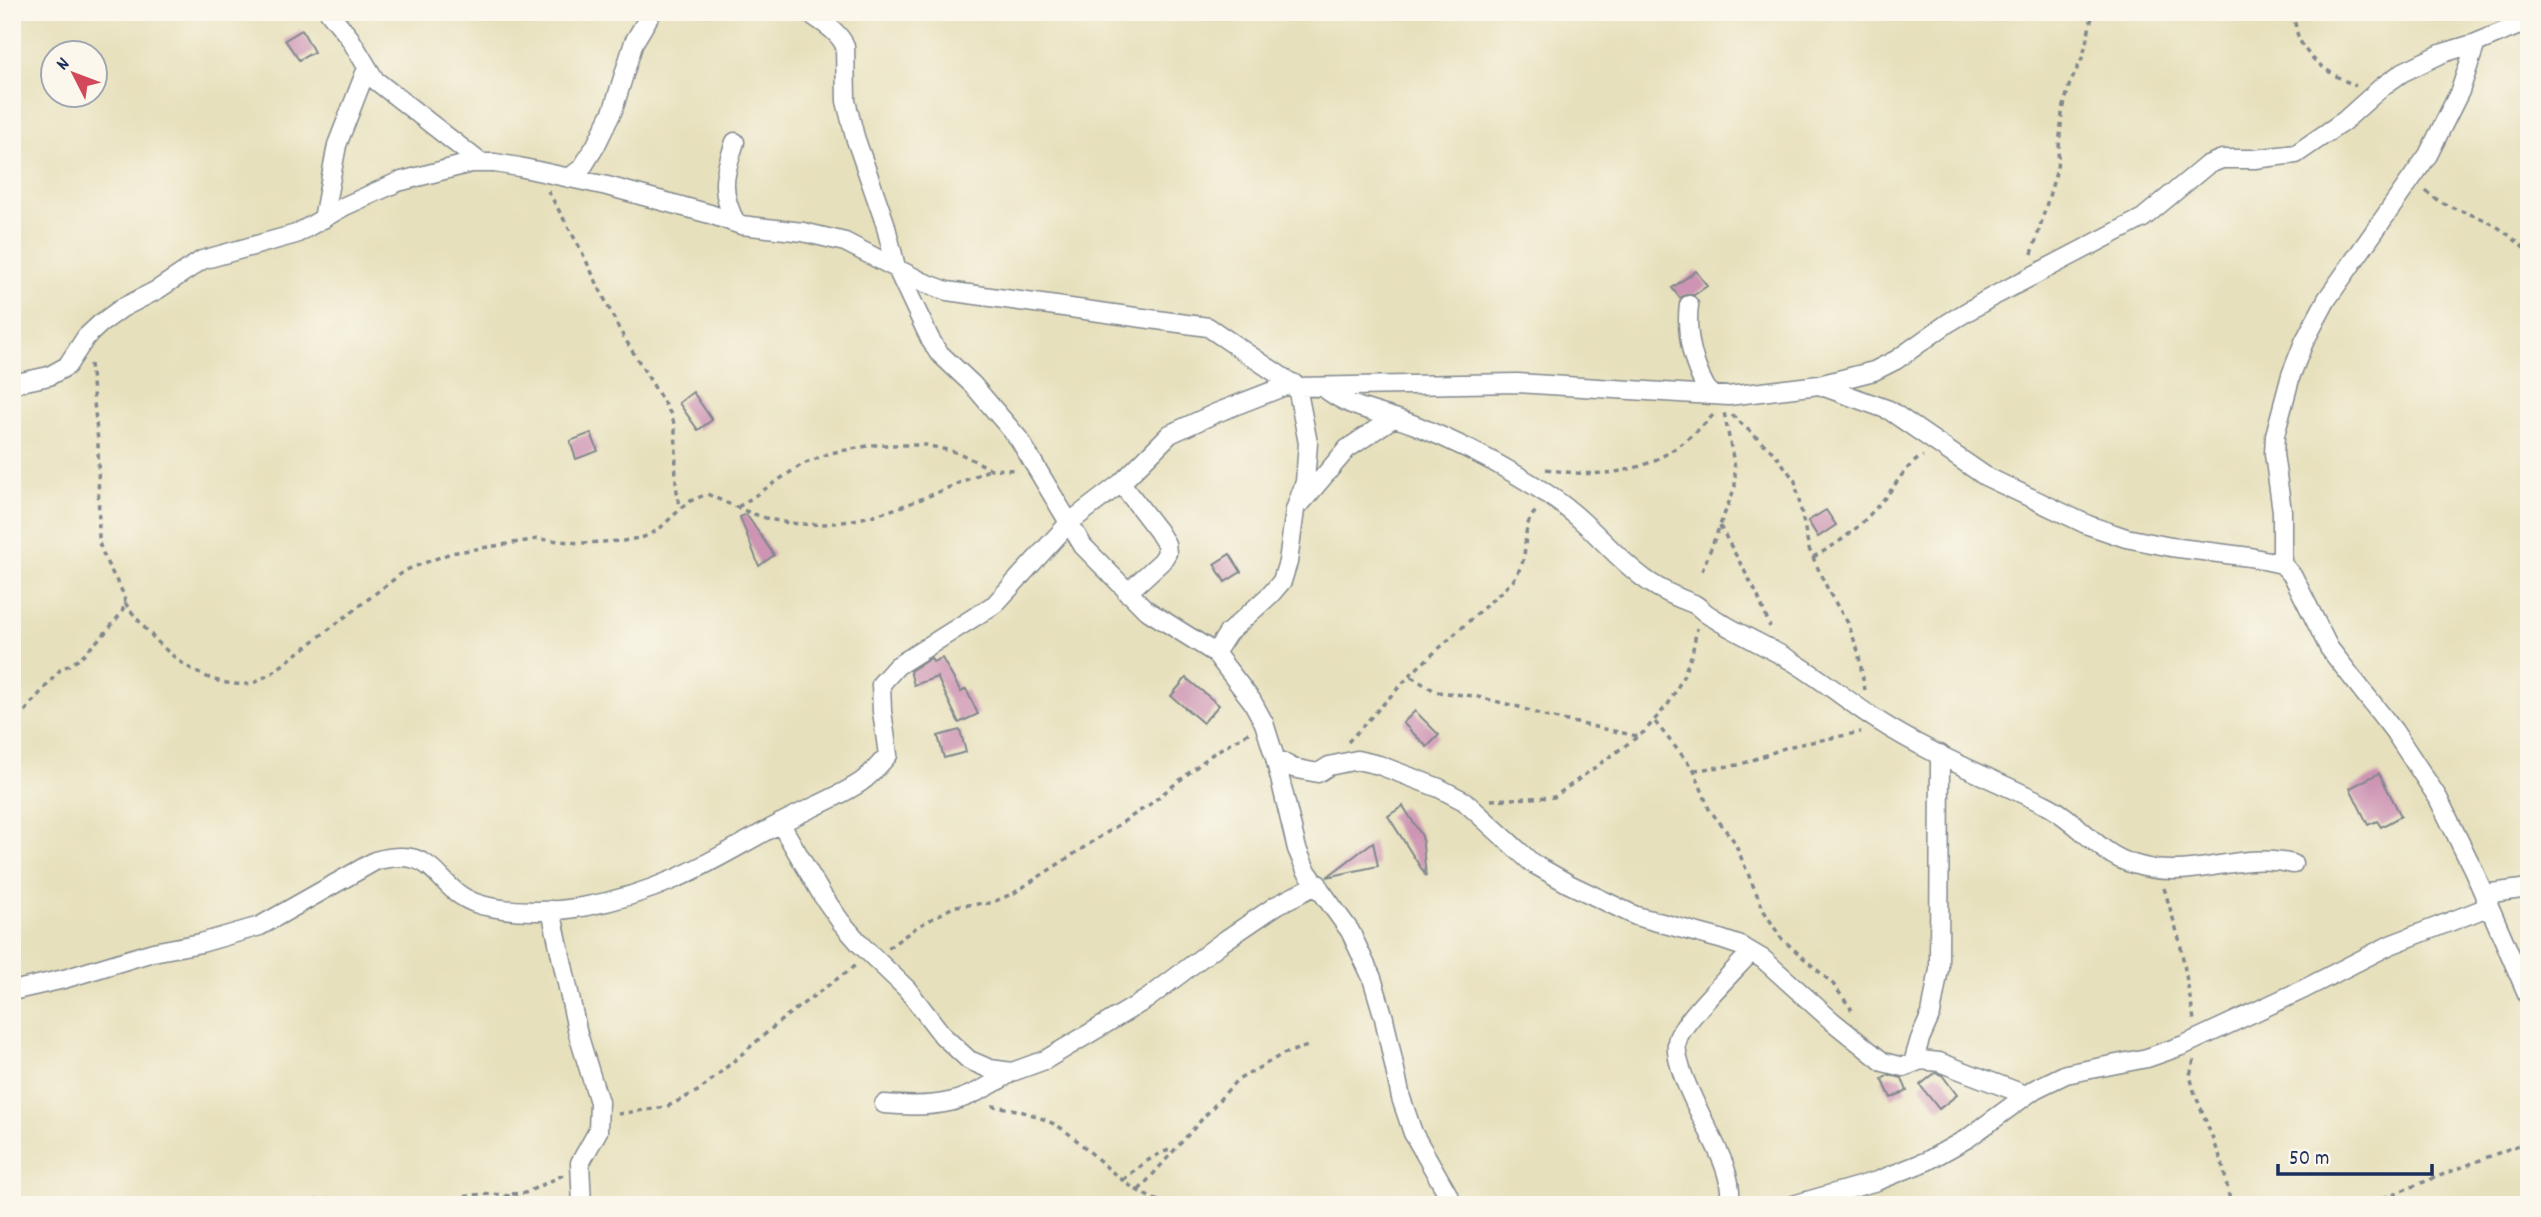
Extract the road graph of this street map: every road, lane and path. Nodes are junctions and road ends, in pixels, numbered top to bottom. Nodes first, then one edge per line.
1 (330, 12) edge
2 (652, 12) edge
3 (808, 12) edge
4 (2093, 12) edge
5 (2295, 12) edge
6 (2529, 21) edge
7 (2476, 43) junction
8 (367, 68) junction
9 (2383, 86) junction
10 (735, 142) dead end
11 (481, 163) junction
12 (539, 171) junction
13 (569, 178) junction
14 (2412, 178) junction
15 (323, 219) junction
16 (736, 223) junction
17 (2529, 253) edge
18 (896, 267) junction
19 (2025, 280) junction
20 (1689, 305) dead end
21 (86, 337) junction
22 (12, 384) edge
23 (1295, 385) junction
24 (1819, 385) junction
25 (1323, 387) junction
26 (1711, 395) junction
27 (1724, 410) junction
28 (1393, 418) junction
29 (1947, 449) junction
30 (1036, 468) junction
31 (991, 469) junction
32 (1544, 469) dead end
33 (1121, 483) junction
34 (1553, 498) junction
35 (738, 507) junction
36 (681, 508) junction
37 (1296, 510) junction
38 (1070, 523) junction
39 (1720, 526) junction
40 (1813, 557) junction
41 (2282, 564) junction
42 (1702, 571) dead end
43 (1127, 593) junction
44 (125, 603) junction
45 (1695, 605) junction
46 (1777, 652) junction
47 (1215, 653) junction
48 (1411, 677) junction
49 (1867, 713) junction
50 (1655, 722) junction
51 (1264, 723) junction
52 (1886, 725) junction
53 (1638, 736) junction
54 (12, 738) edge
55 (1940, 754) junction
56 (1275, 758) junction
57 (1329, 766) junction
58 (1694, 770) junction
59 (1464, 801) junction
60 (780, 823) junction
61 (2293, 864) dead end
62 (2159, 871) junction
63 (1318, 884) junction
64 (2529, 888) edge
65 (2486, 900) junction
66 (551, 911) junction
67 (1751, 952) junction
68 (874, 957) junction
69 (12, 991) edge
70 (2529, 999) edge
71 (1853, 1012) dead end
72 (2196, 1038) junction
73 (1311, 1045) dead end
74 (1913, 1063) junction
75 (1012, 1072) junction
76 (2026, 1095) junction
77 (884, 1104) dead end
78 (990, 1106) dead end
79 (599, 1116) junction
80 (2529, 1141) edge
81 (1175, 1149) junction
82 (580, 1163) junction
83 (1124, 1180) junction
84 (1139, 1190) junction
85 (510, 1195) junction
86 (286, 1205) edge
87 (536, 1205) edge
88 (582, 1205) edge
89 (1175, 1205) edge
90 (1454, 1205) edge
91 (1730, 1205) edge
92 (1793, 1205) edge
93 (2231, 1205) edge
94 (2365, 1205) edge

1 - 8 street
2 - 13 street
3 - 18 street
4 - 19 path
5 - 9 path
6 - 7 street
7 - 9 street
7 - 14 street
8 - 11 street
8 - 15 street
9 - 19 street
10 - 16 street
11 - 12 street
11 - 15 street
12 - 13 street
12 - 36 path
13 - 16 street
14 - 17 path
14 - 41 street
15 - 21 street
16 - 18 street
18 - 23 street
18 - 30 street
19 - 24 street
20 - 26 street
21 - 22 street
21 - 44 path
23 - 25 street
23 - 33 street
23 - 37 street
24 - 26 street
24 - 29 street
25 - 26 street
25 - 28 street
27 - 32 path
27 - 39 path
27 - 40 path
28 - 34 street
28 - 37 street
29 - 40 path
29 - 41 street
30 - 31 path
30 - 38 street
31 - 35 path
31 - 35 path
33 - 38 street
33 - 43 street
34 - 45 street
34 - 48 path
35 - 36 path
36 - 44 path
37 - 47 street
38 - 43 street
38 - 60 street
39 - 42 path
39 - 46 path
40 - 49 path
41 - 65 street
43 - 47 street
44 - 54 path
45 - 46 street
45 - 50 path
46 - 49 street
47 - 51 street
48 - 53 path
48 - 57 path
49 - 52 street
50 - 53 path
50 - 58 path
51 - 56 street
51 - 68 path
52 - 55 street
52 - 58 path
53 - 59 path
55 - 62 street
55 - 74 street
56 - 57 street
56 - 63 street
57 - 59 street
58 - 71 path
59 - 67 street
60 - 66 street
60 - 68 street
61 - 62 street
62 - 72 path
63 - 75 street
63 - 90 street
64 - 65 street
65 - 70 street
65 - 72 street
66 - 69 street
66 - 79 street
67 - 74 street
67 - 91 street
68 - 75 street
68 - 79 path
72 - 76 street
72 - 93 path
73 - 81 path
74 - 76 street
75 - 77 street
76 - 92 street
78 - 83 path
79 - 82 street
80 - 94 path
81 - 83 path
81 - 84 path
82 - 85 path
82 - 88 street
83 - 84 path
84 - 89 path
85 - 86 path
85 - 87 path

